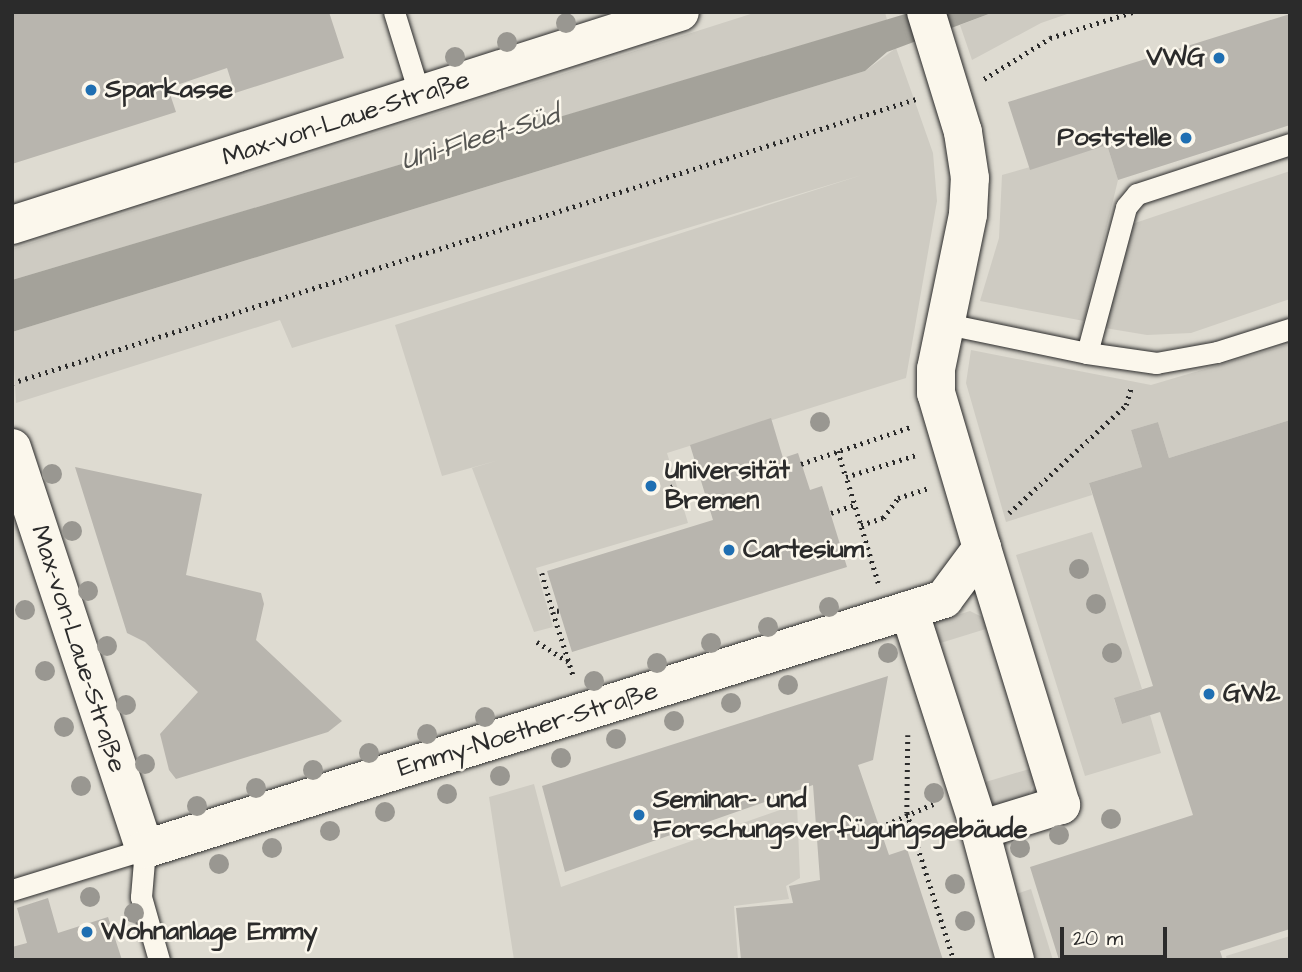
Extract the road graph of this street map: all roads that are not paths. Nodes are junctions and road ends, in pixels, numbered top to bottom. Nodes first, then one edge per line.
1 (394, 12) edge
2 (680, 12) edge
3 (932, 28) edge
4 (421, 96) junction
5 (1290, 144) edge
6 (12, 225) edge
7 (947, 324) junction
8 (1290, 329) edge
9 (1087, 354) junction
10 (12, 448) edge
11 (981, 543) junction
12 (909, 610) junction
13 (979, 830) junction
14 (145, 849) junction
15 (12, 890) edge
16 (159, 960) edge
17 (1015, 960) edge

1 - 4 lane
2 - 4 street, Max-von-Laue-Straße
3 - 7 street
4 - 6 street, Max-von-Laue-Straße
5 - 9 lane
7 - 9 lane
7 - 11 street
8 - 9 lane
10 - 14 street, Max-von-Laue-Straße
11 - 12 street, Emmy-Noether-Straße
11 - 13 street
12 - 13 street
12 - 14 street, Emmy-Noether-Straße
13 - 17 street
14 - 15 lane
14 - 16 lane

